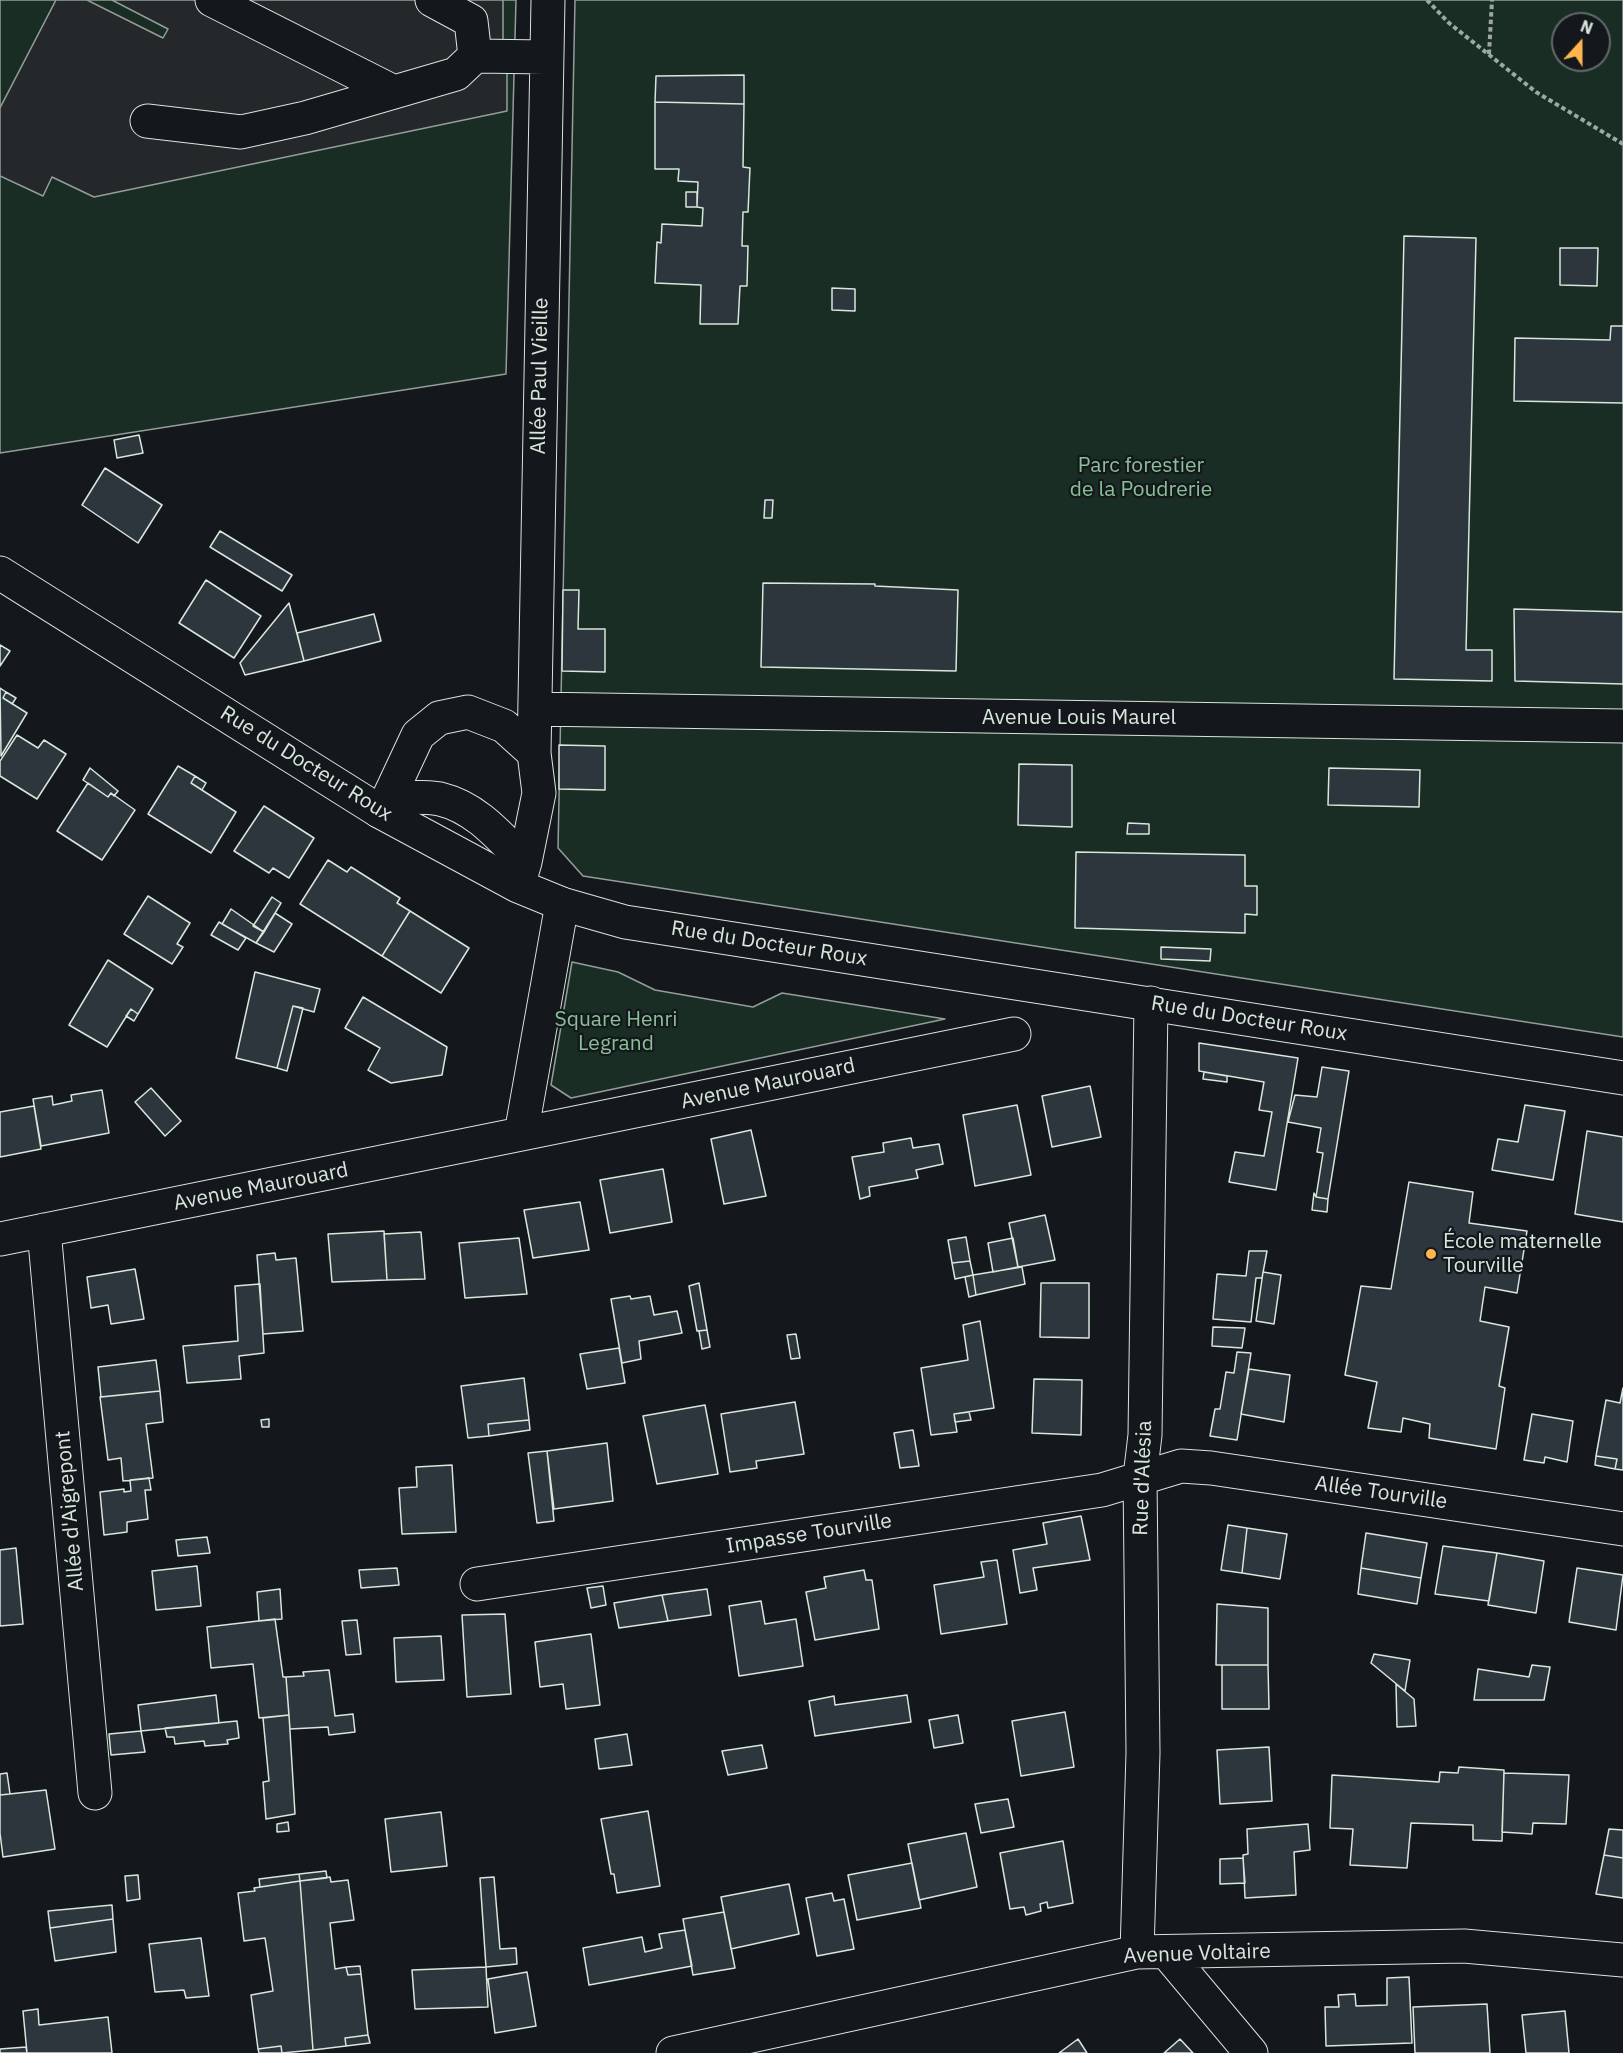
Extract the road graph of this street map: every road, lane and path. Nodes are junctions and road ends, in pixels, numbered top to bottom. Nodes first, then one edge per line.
1 (212, 0) edge
2 (432, 0) edge
3 (548, 0) edge
4 (1427, 0) edge
5 (1492, 0) edge
6 (1489, 55) junction
7 (475, 56) junction
8 (546, 57) junction
9 (394, 92) junction
10 (147, 121) dead end
11 (1623, 144) edge
12 (0, 573) edge
13 (535, 709) junction
14 (1623, 726) edge
15 (534, 753) junction
16 (384, 804) junction
17 (521, 874) junction
18 (562, 904) junction
19 (1151, 1003) junction
20 (1014, 1034) dead end
21 (1623, 1078) edge
22 (521, 1134) junction
23 (44, 1230) junction
24 (0, 1239) edge
25 (1140, 1477) junction
26 (1623, 1529) edge
27 (477, 1584) dead end
28 (95, 1793) dead end
29 (1153, 1953) junction
30 (1623, 1960) edge
31 (674, 2053) edge
32 (1251, 2053) edge

1 - 9 street
2 - 7 street
3 - 8 street, Allée Paul Vieille
4 - 6 path
5 - 6 path
6 - 11 path
7 - 8 street
7 - 9 street
8 - 13 street, Allée Paul Vieille
9 - 10 street
12 - 16 street, Rue du Docteur Roux
13 - 14 street, Avenue Louis Maurel
13 - 15 street, Allée Paul Vieille
15 - 16 street
15 - 17 street
16 - 17 street, Rue du Docteur Roux
16 - 17 street
17 - 18 street, Rue du Docteur Roux
18 - 19 street, Rue du Docteur Roux
18 - 22 street
19 - 21 street, Rue du Docteur Roux
19 - 25 street, Rue d'Alésia
20 - 22 street, Avenue Maurouard
22 - 23 street, Avenue Maurouard
23 - 24 street, Avenue Maurouard
23 - 28 street, Allée d'Aigrepont
25 - 26 street, Allée Tourville
25 - 27 street, Impasse Tourville
25 - 29 street, Rue d'Alésia
29 - 30 street, Avenue Voltaire
29 - 31 street, Avenue Voltaire
29 - 32 street

